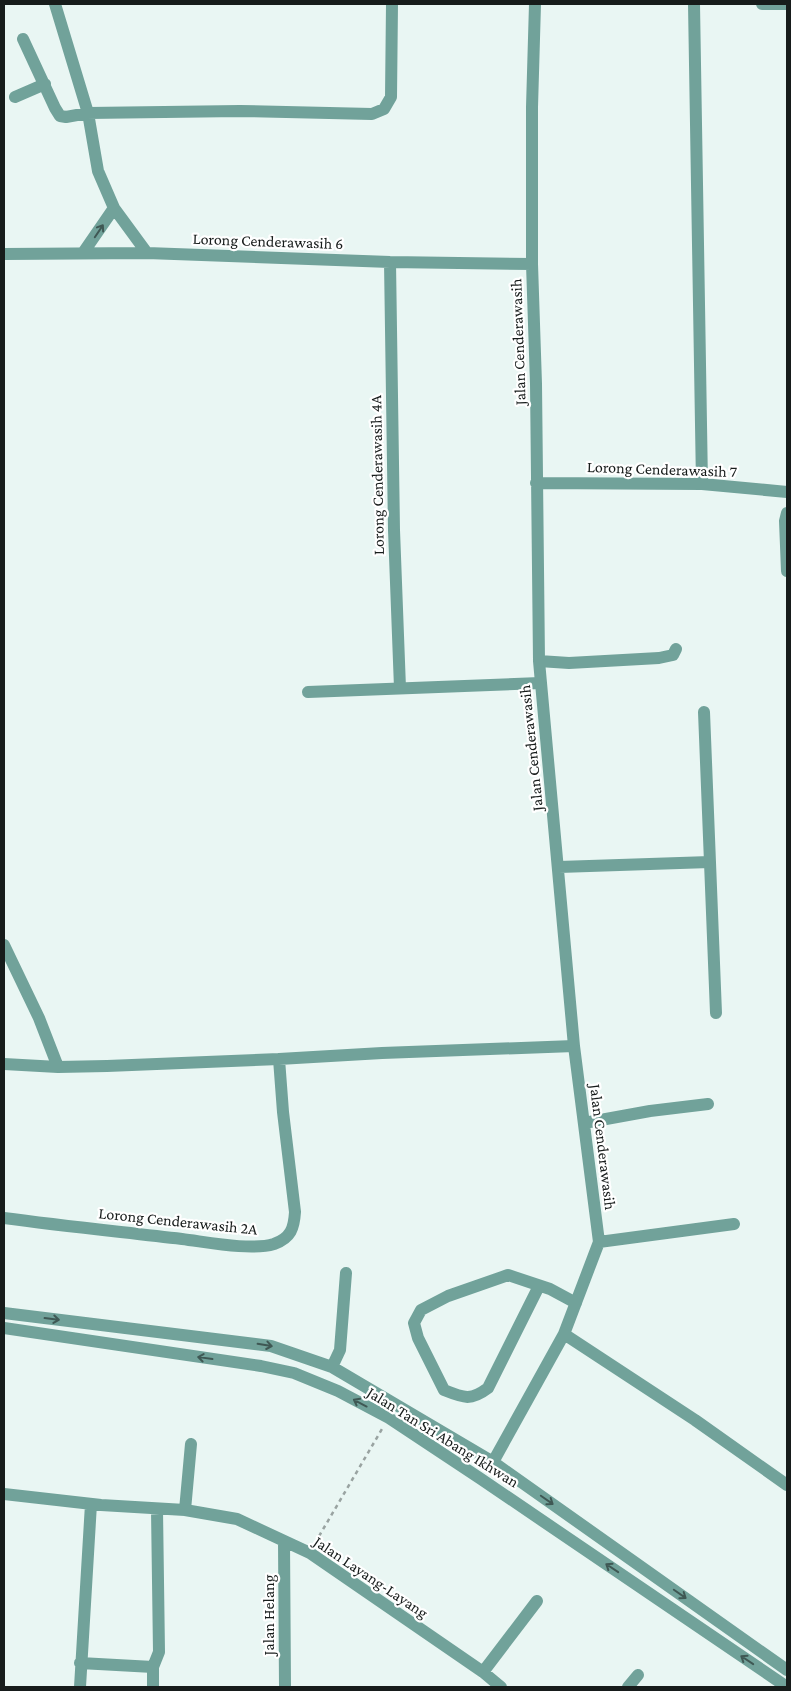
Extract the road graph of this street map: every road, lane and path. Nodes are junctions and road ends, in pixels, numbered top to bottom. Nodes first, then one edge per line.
1 (55, 4) edge
2 (392, 4) edge
3 (535, 4) edge
4 (694, 4) edge
5 (762, 4) edge
6 (787, 4) edge
7 (23, 39) dead end
8 (45, 84) junction
9 (15, 97) dead end
10 (88, 114) junction
11 (114, 208) junction
12 (83, 253) junction
13 (147, 253) junction
14 (4, 254) edge
15 (390, 262) junction
16 (532, 264) junction
17 (536, 483) junction
18 (702, 484) junction
19 (787, 492) edge
20 (787, 513) edge
21 (787, 571) edge
22 (676, 649) dead end
23 (539, 661) junction
24 (540, 683) junction
25 (400, 688) junction
26 (308, 692) dead end
27 (704, 712) dead end
28 (710, 862) junction
29 (559, 867) junction
30 (4, 945) edge
31 (716, 1013) dead end
32 (574, 1046) junction
33 (279, 1059) junction
34 (4, 1064) edge
35 (58, 1068) junction
36 (708, 1104) dead end
37 (584, 1123) junction
38 (4, 1218) edge
39 (734, 1224) dead end
40 (599, 1242) junction
41 (346, 1273) dead end
42 (539, 1286) junction
43 (576, 1303) junction
44 (4, 1313) edge
45 (4, 1328) edge
46 (564, 1334) junction
47 (332, 1367) junction
48 (389, 1418) junction
49 (191, 1444) dead end
50 (493, 1462) junction
51 (787, 1485) edge
52 (4, 1494) edge
53 (91, 1504) junction
54 (156, 1510) junction
55 (185, 1510) junction
56 (284, 1542) junction
57 (310, 1553) junction
58 (537, 1601) dead end
59 (80, 1663) junction
60 (153, 1667) junction
61 (787, 1670) edge
62 (482, 1672) junction
63 (638, 1675) dead end
64 (80, 1687) edge
65 (153, 1687) edge
66 (285, 1687) edge
67 (501, 1687) edge
68 (628, 1687) edge
69 (787, 1687) edge

1 - 10 street
2 - 10 street
3 - 16 street, Jalan Cenderawasih
4 - 18 street
5 - 6 street
7 - 8 street
8 - 9 street
8 - 10 street
10 - 11 street
12 -> 11 street
11 - 13 street
12 - 13 street, Lorong Cenderawasih 6
12 - 14 street, Lorong Cenderawasih 6
13 - 15 street, Lorong Cenderawasih 6
15 - 16 street, Lorong Cenderawasih 6
15 - 25 street, Lorong Cenderawasih 4A
16 - 17 street, Jalan Cenderawasih
17 - 18 street, Lorong Cenderawasih 7
17 - 23 street, Jalan Cenderawasih
18 - 19 street, Lorong Cenderawasih 7
20 - 21 street
22 - 23 street
23 - 24 street, Jalan Cenderawasih
24 - 25 street
24 - 29 street, Jalan Cenderawasih
25 - 26 street
27 - 28 street
28 - 29 street
28 - 31 street
29 - 32 street, Jalan Cenderawasih
30 - 35 street
32 - 33 street
32 - 37 street, Jalan Cenderawasih
33 - 35 street
33 - 38 street, Lorong Cenderawasih 2A
34 - 35 street
36 - 37 street
37 - 40 street, Jalan Cenderawasih
39 - 40 street
40 - 43 street, Jalan Cenderawasih
41 - 47 street
42 - 42 street
42 - 43 street
43 - 46 street, Jalan Cenderawasih
44 -> 47 street
48 -> 45 street, Jalan Tan Sri Abang Ikhwan
46 - 50 street, Jalan Cenderawasih
46 - 51 street
47 - 50 street, Jalan Tan Sri Abang Ikhwan
48 - 57 path
69 -> 48 street, Jalan Tan Sri Abang Ikhwan
49 - 55 street
50 -> 61 street, Jalan Tan Sri Abang Ikhwan
52 - 53 street, Jalan Layang-Layang
53 - 54 street, Jalan Layang-Layang
53 - 59 street
54 - 55 street, Jalan Layang-Layang
54 - 60 street
55 - 56 street, Jalan Layang-Layang
56 - 57 street, Jalan Layang-Layang
56 - 66 street, Jalan Helang
57 - 62 street, Jalan Layang-Layang
58 - 62 street
59 - 60 street
59 - 64 street
60 - 65 street
62 - 67 street, Jalan Layang-Layang
63 - 68 street

